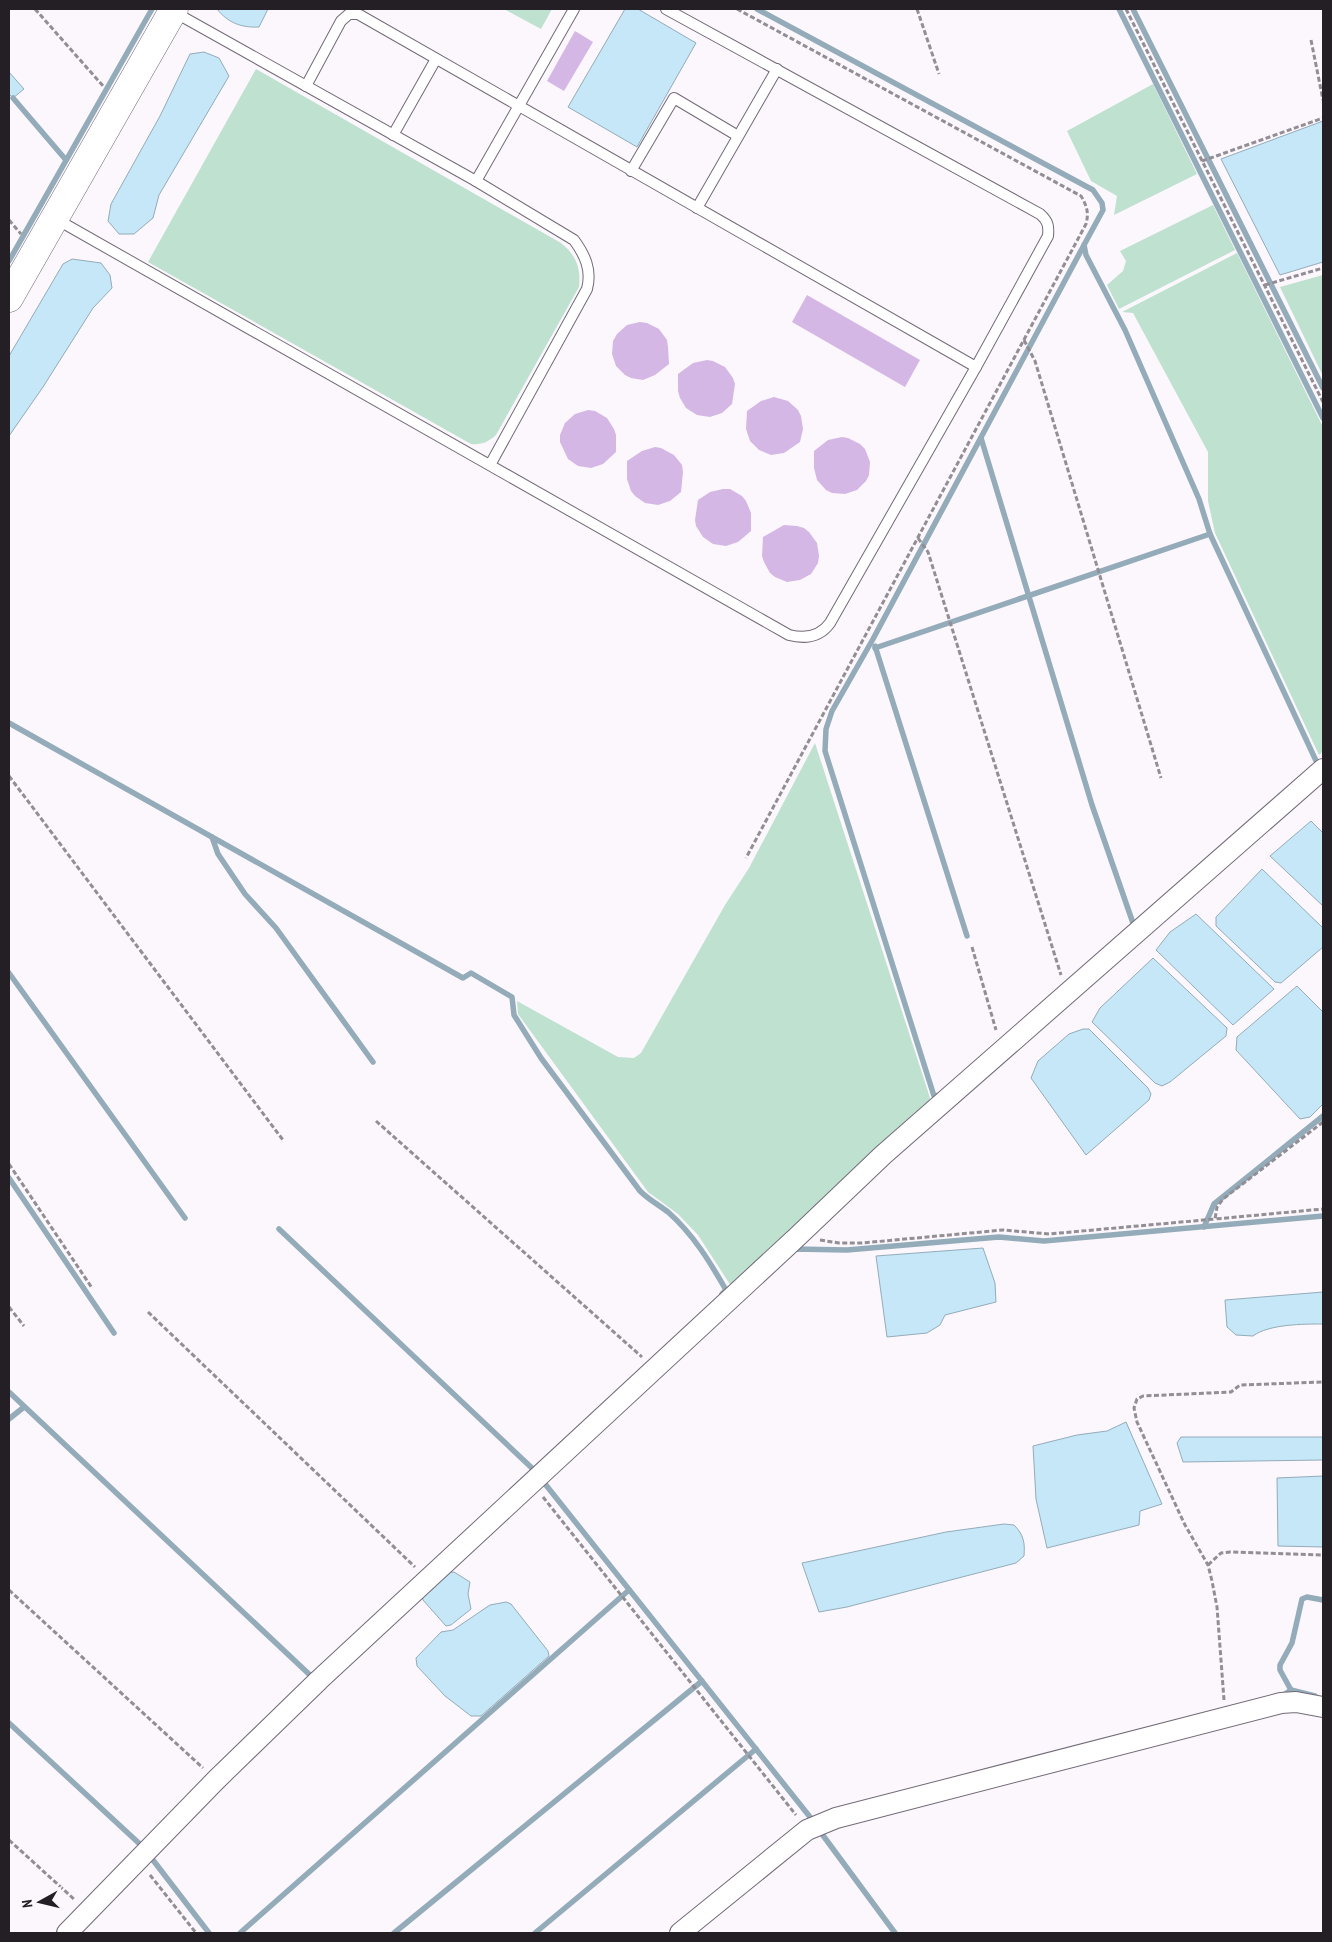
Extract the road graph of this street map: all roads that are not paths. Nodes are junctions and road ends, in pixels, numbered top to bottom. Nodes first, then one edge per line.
1 (574, 9) edge
2 (666, 9) edge
3 (173, 10) edge
4 (436, 59) junction
5 (776, 69) junction
6 (306, 86) junction
7 (519, 106) junction
8 (393, 135) junction
9 (738, 136) junction
10 (631, 171) junction
11 (476, 181) junction
12 (698, 208) junction
13 (56, 218) junction
14 (9, 298) edge
15 (976, 367) junction
16 (490, 465) junction
17 (1323, 769) edge
18 (1323, 1706) edge
19 (67, 1933) edge
20 (680, 1933) edge

1 - 7 lane
2 - 5 lane
3 - 6 lane
3 - 13 street
4 - 6 lane
4 - 7 lane
4 - 8 lane
5 - 9 lane
5 - 15 lane
6 - 8 lane
7 - 10 lane
7 - 11 lane
8 - 11 lane
9 - 10 lane
9 - 12 lane
10 - 12 lane
11 - 16 lane
12 - 15 lane
13 - 14 street
13 - 16 lane
15 - 16 lane
17 - 19 street
18 - 20 street

